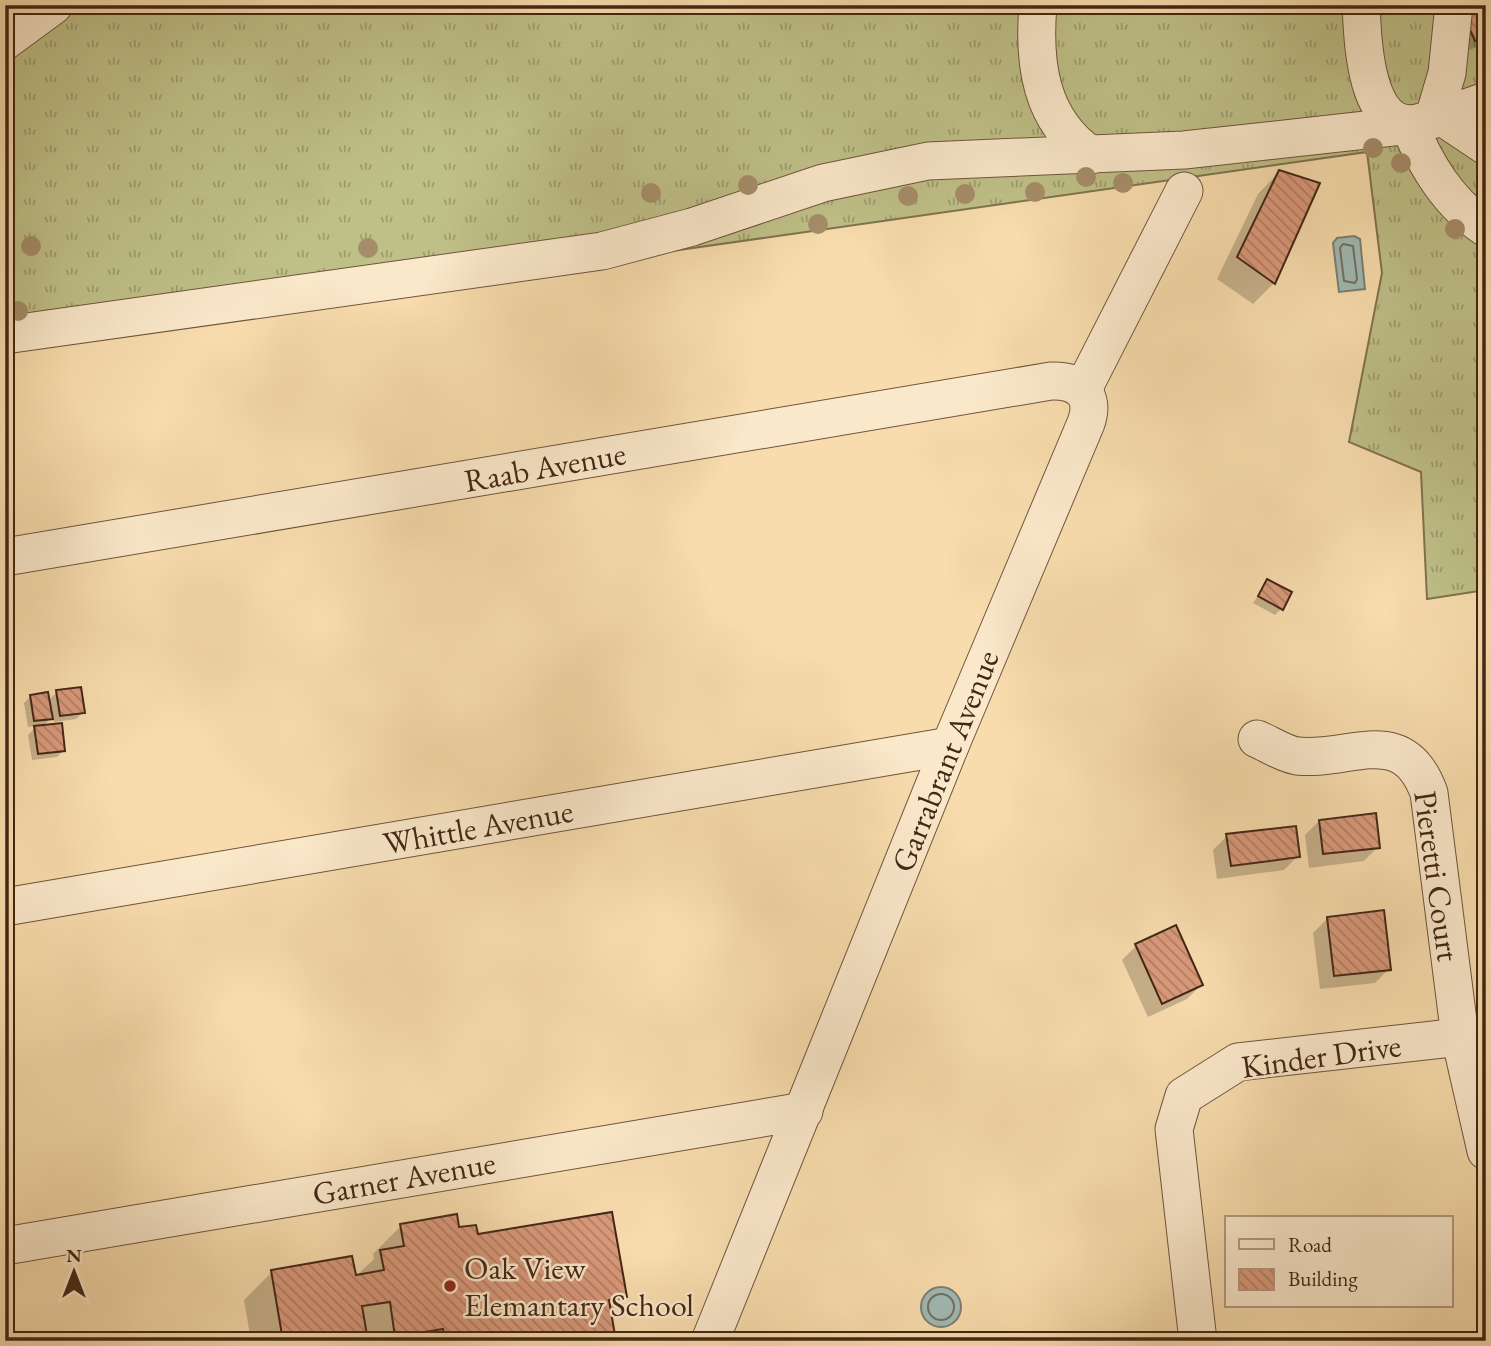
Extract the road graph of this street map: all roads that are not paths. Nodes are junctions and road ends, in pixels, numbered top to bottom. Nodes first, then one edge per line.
1 (54, 5) edge
2 (1038, 5) edge
3 (1361, 5) edge
4 (1454, 5) edge
5 (5, 41) edge
6 (1486, 101) edge
7 (1423, 122) junction
8 (1486, 146) edge
9 (1091, 155) junction
10 (1184, 191) dead end
11 (1486, 228) edge
12 (5, 335) edge
13 (1083, 389) junction
14 (5, 557) edge
15 (1257, 739) dead end
16 (950, 746) junction
17 (5, 907) edge
18 (1460, 1037) junction
19 (804, 1111) junction
20 (1486, 1152) edge
21 (5, 1246) edge
22 (710, 1341) edge
23 (1198, 1341) edge

1 - 5 street
2 - 9 street
3 - 7 street
4 - 7 street
6 - 7 street
7 - 8 street
7 - 9 street
7 - 11 street
9 - 12 street
10 - 13 street
13 - 14 street, Raab Avenue
13 - 16 street, Garrabrant Avenue
15 - 18 street, Pieretti Court
16 - 17 street, Whittle Avenue
16 - 19 street, Garrabrant Avenue
18 - 20 street, Pieretti Court
18 - 23 street, Kinder Drive
19 - 21 street, Garner Avenue
19 - 22 street, Garrabrant Avenue

